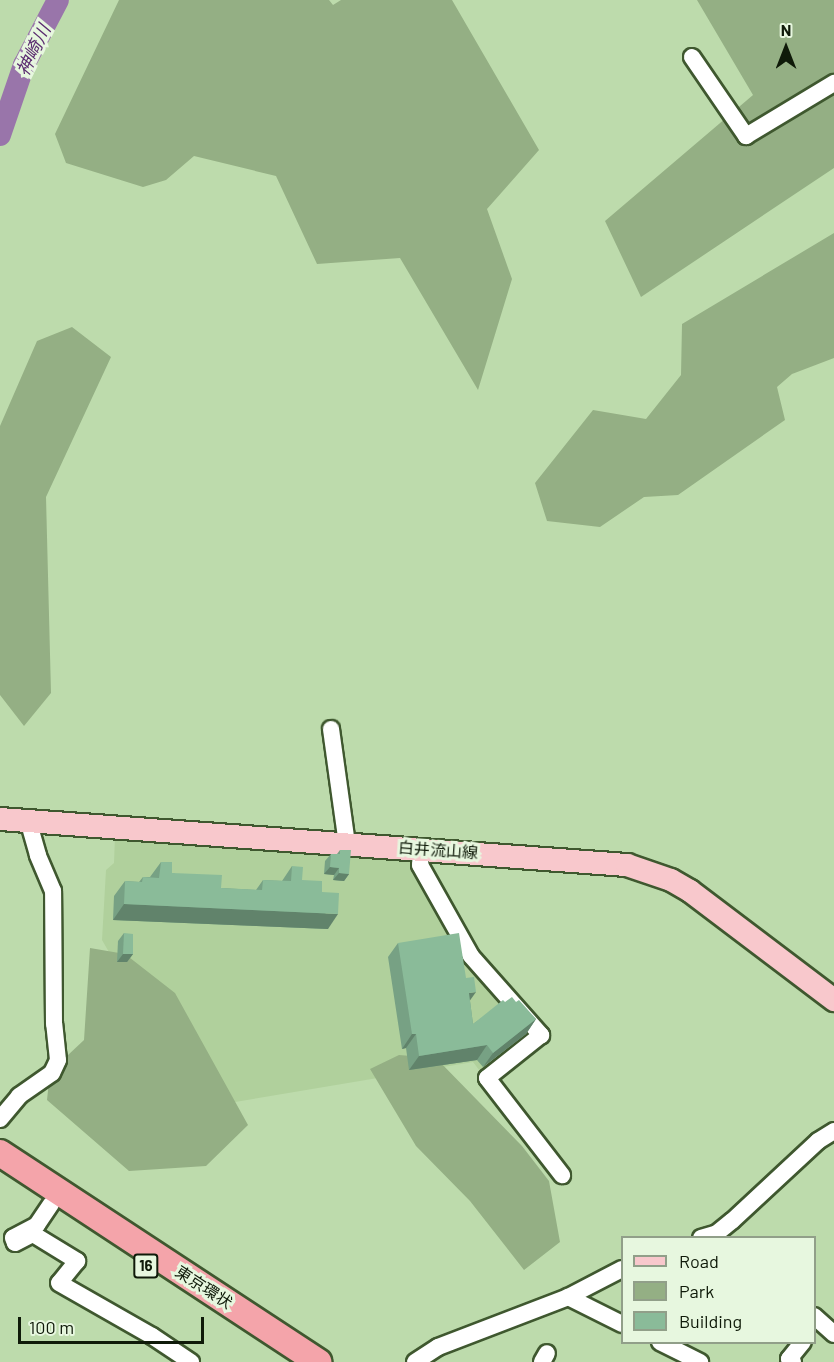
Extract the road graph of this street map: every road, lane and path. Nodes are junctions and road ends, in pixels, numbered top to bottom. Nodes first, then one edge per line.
1 (692, 57) dead end
2 (834, 83) edge
3 (332, 729) dead end
4 (0, 819) edge
5 (28, 821) junction
6 (347, 844) junction
7 (421, 848) junction
8 (834, 1000) edge
9 (0, 1119) edge
10 (834, 1131) edge
11 (0, 1153) edge
12 (0, 1171) edge
13 (561, 1175) dead end
14 (51, 1204) junction
15 (720, 1235) edge
16 (621, 1270) edge
17 (568, 1297) junction
18 (816, 1322) edge
19 (621, 1324) edge
20 (834, 1334) edge
21 (664, 1344) edge
22 (801, 1344) edge
23 (421, 1360) edge
24 (191, 1362) edge
25 (291, 1362) edge
26 (318, 1362) edge
27 (700, 1362) edge
28 (793, 1362) edge

1 - 2 street
3 - 6 street
4 - 5 main road, 白井流山線
5 - 6 main road, 白井流山線
5 - 9 street
6 - 7 main road, 白井流山線
7 - 8 main road, 白井流山線
7 - 13 street
10 - 15 street
11 - 26 highway, 東京環状 / 16
12 - 14 highway, 東京環状 / 16
14 - 24 street
14 - 25 highway, 東京環状 / 16
16 - 17 street
17 - 19 street
17 - 23 street
18 - 20 street
21 - 27 street
22 - 28 street

